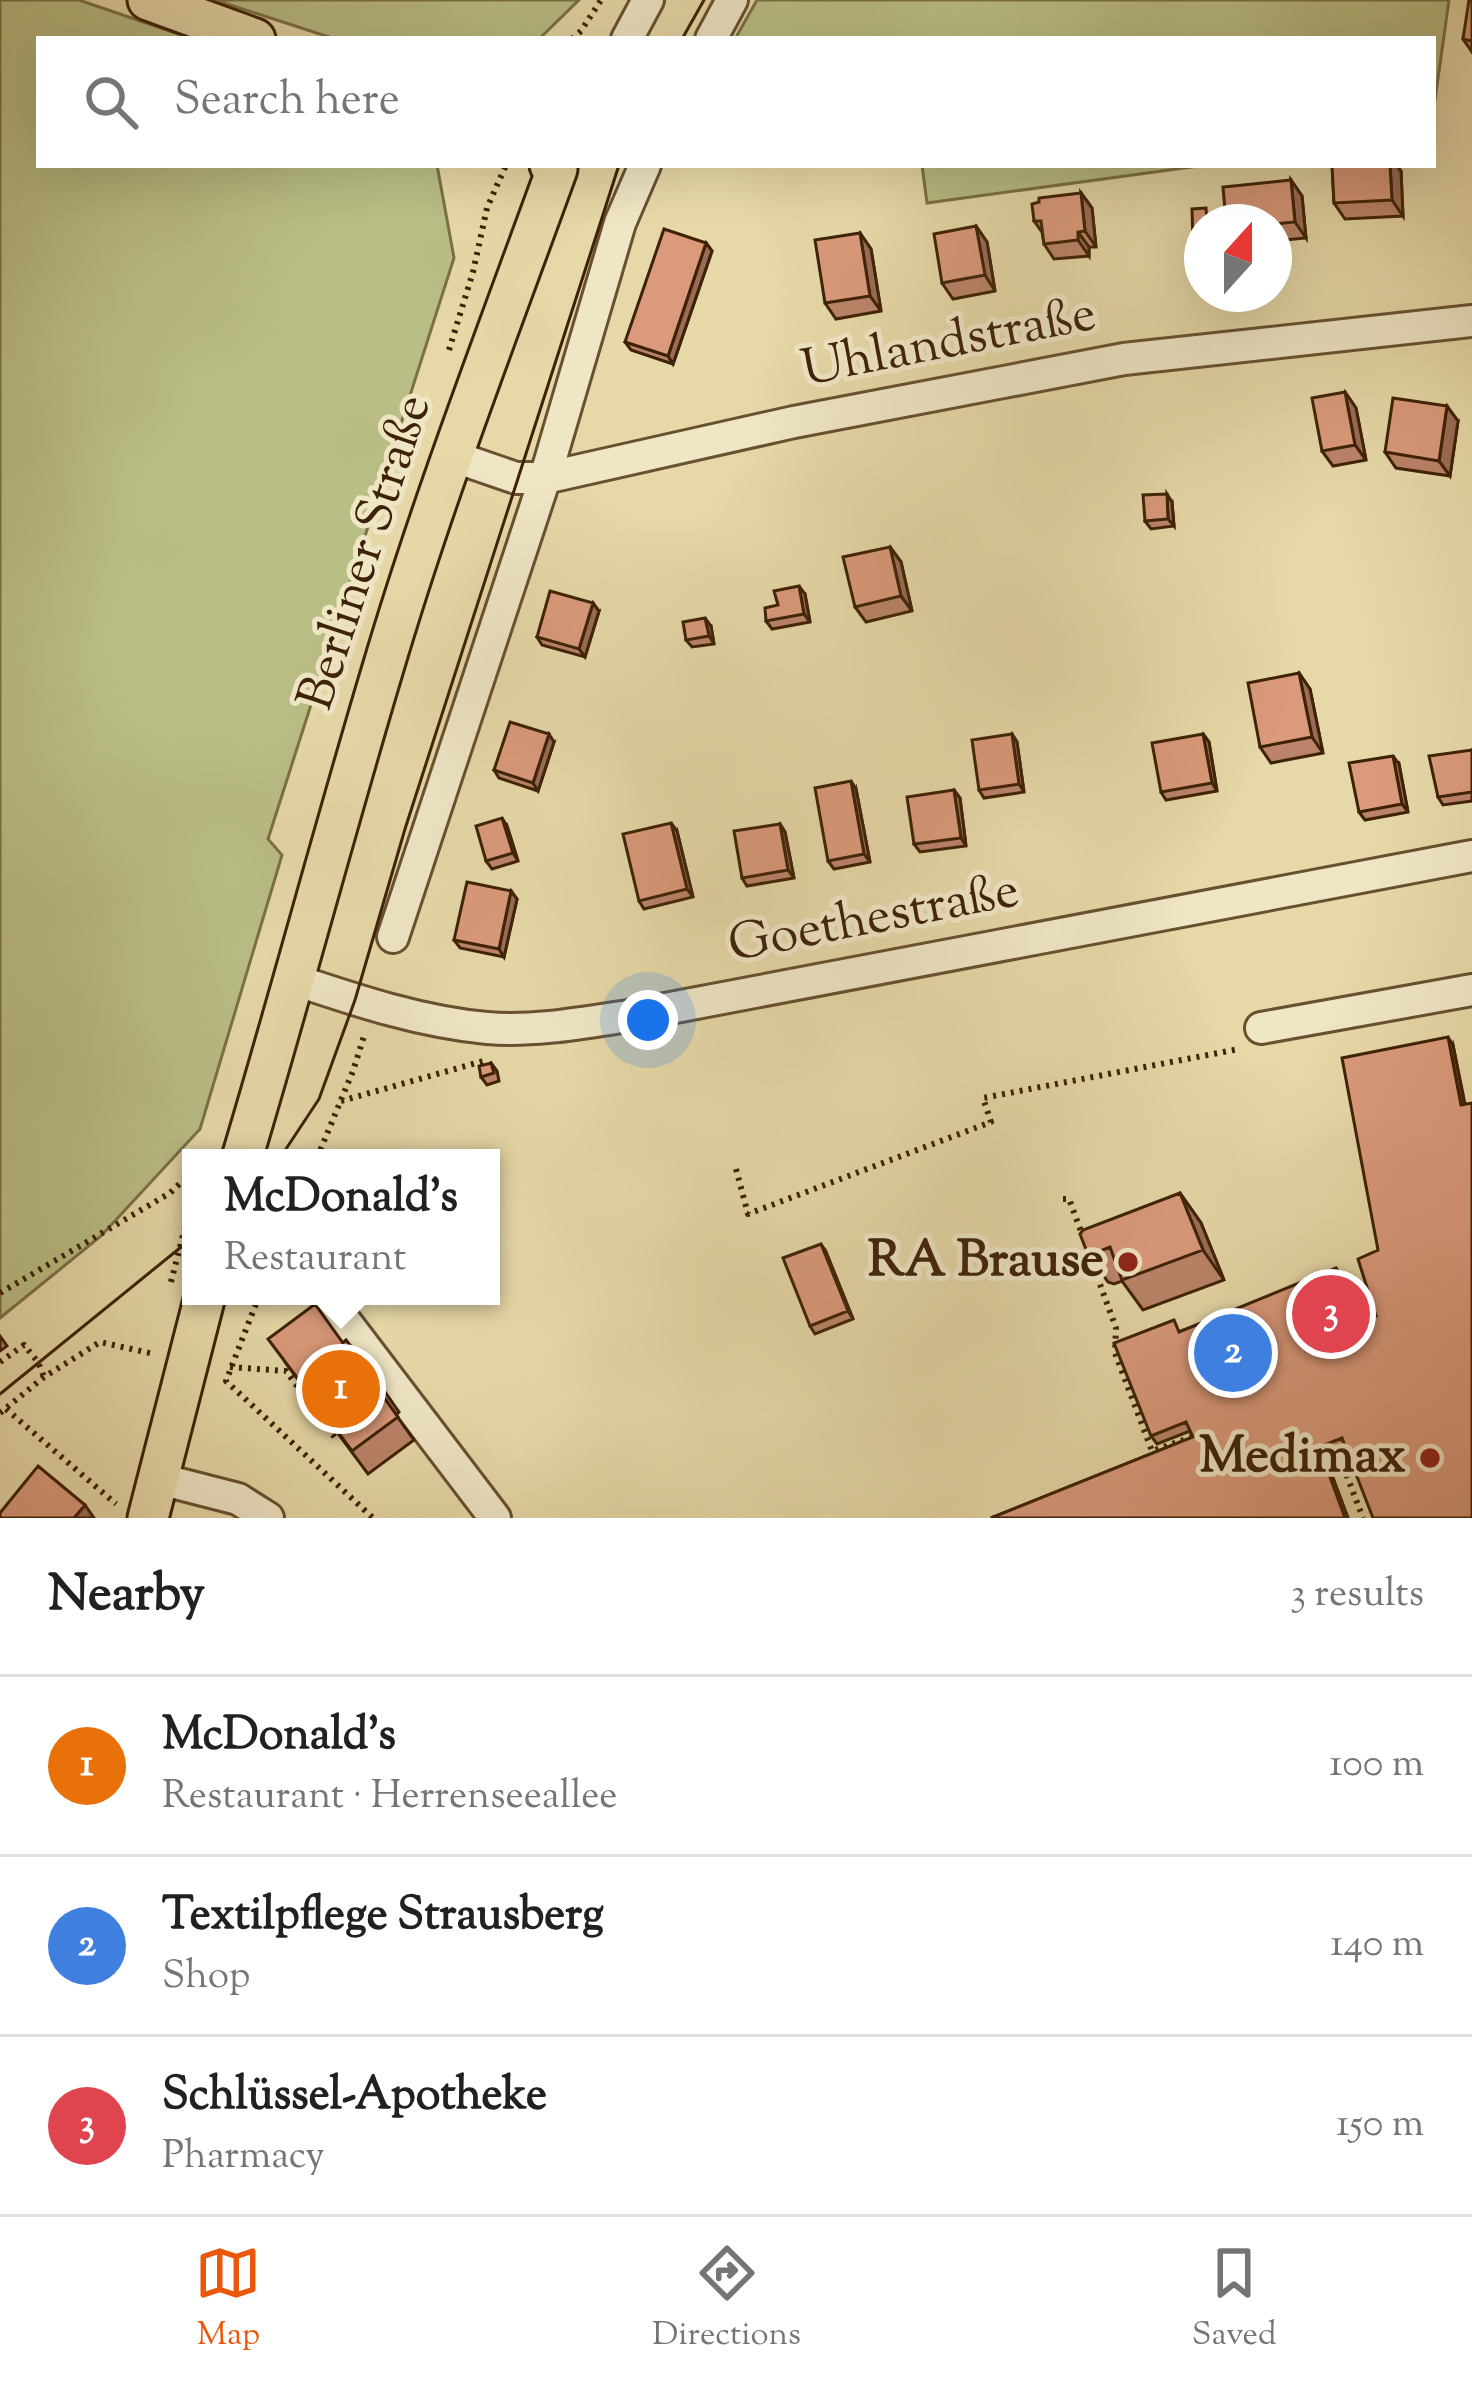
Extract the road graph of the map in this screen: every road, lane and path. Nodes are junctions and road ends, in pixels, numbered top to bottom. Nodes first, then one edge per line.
1 (148, 0) edge
2 (601, 0) edge
3 (648, 0) edge
4 (732, 0) edge
5 (247, 36) edge
6 (575, 36) edge
7 (629, 36) edge
8 (713, 36) edge
9 (555, 168) edge
10 (644, 168) edge
11 (1472, 321) edge
12 (452, 456) junction
13 (545, 478) junction
14 (1472, 856) edge
15 (392, 937) dead end
16 (296, 980) junction
17 (1472, 990) edge
18 (374, 1006) junction
19 (524, 1028) junction
20 (1253, 1038) joint
21 (341, 1102) junction
22 (245, 1149) edge
23 (321, 1149) edge
24 (736, 1169) dead end
25 (182, 1182) edge
26 (1063, 1199) dead end
27 (182, 1240) edge
28 (180, 1248) dead end
29 (0, 1293) edge
30 (203, 1305) edge
31 (256, 1305) edge
32 (333, 1305) edge
33 (152, 1353) dead end
34 (0, 1362) edge
35 (230, 1367) junction
36 (44, 1377) junction
37 (3, 1411) edge
38 (1195, 1436) edge
39 (336, 1439) edge
40 (1337, 1450) edge
41 (160, 1479) junction
42 (132, 1511) edge
43 (268, 1518) edge
44 (373, 1518) edge
45 (494, 1518) edge
46 (1363, 1518) edge

1 - 5 main road
2 - 6 path
3 - 7 street
4 - 8 street
9 - 12 main road, Berliner Straße
10 - 13 street
11 - 13 street, Uhlandstraße
12 - 13 street, Uhlandstraße
12 - 16 main road, Berliner Straße
13 - 15 street
14 - 19 street, Goethestraße
16 - 18 street, Goethestraße
16 - 22 main road, Berliner Straße
17 - 20 street
18 - 19 street, Goethestraße
18 - 21 path
19 - 21 path
20 - 24 path
21 - 23 path
25 - 29 path
26 - 38 path
27 - 28 path
30 - 41 main road
31 - 35 path
32 - 45 street
33 - 36 path
34 - 36 path
35 - 39 path
35 - 44 path
36 - 37 path
37 - 42 path
40 - 46 path
41 - 42 main road
41 - 43 street

